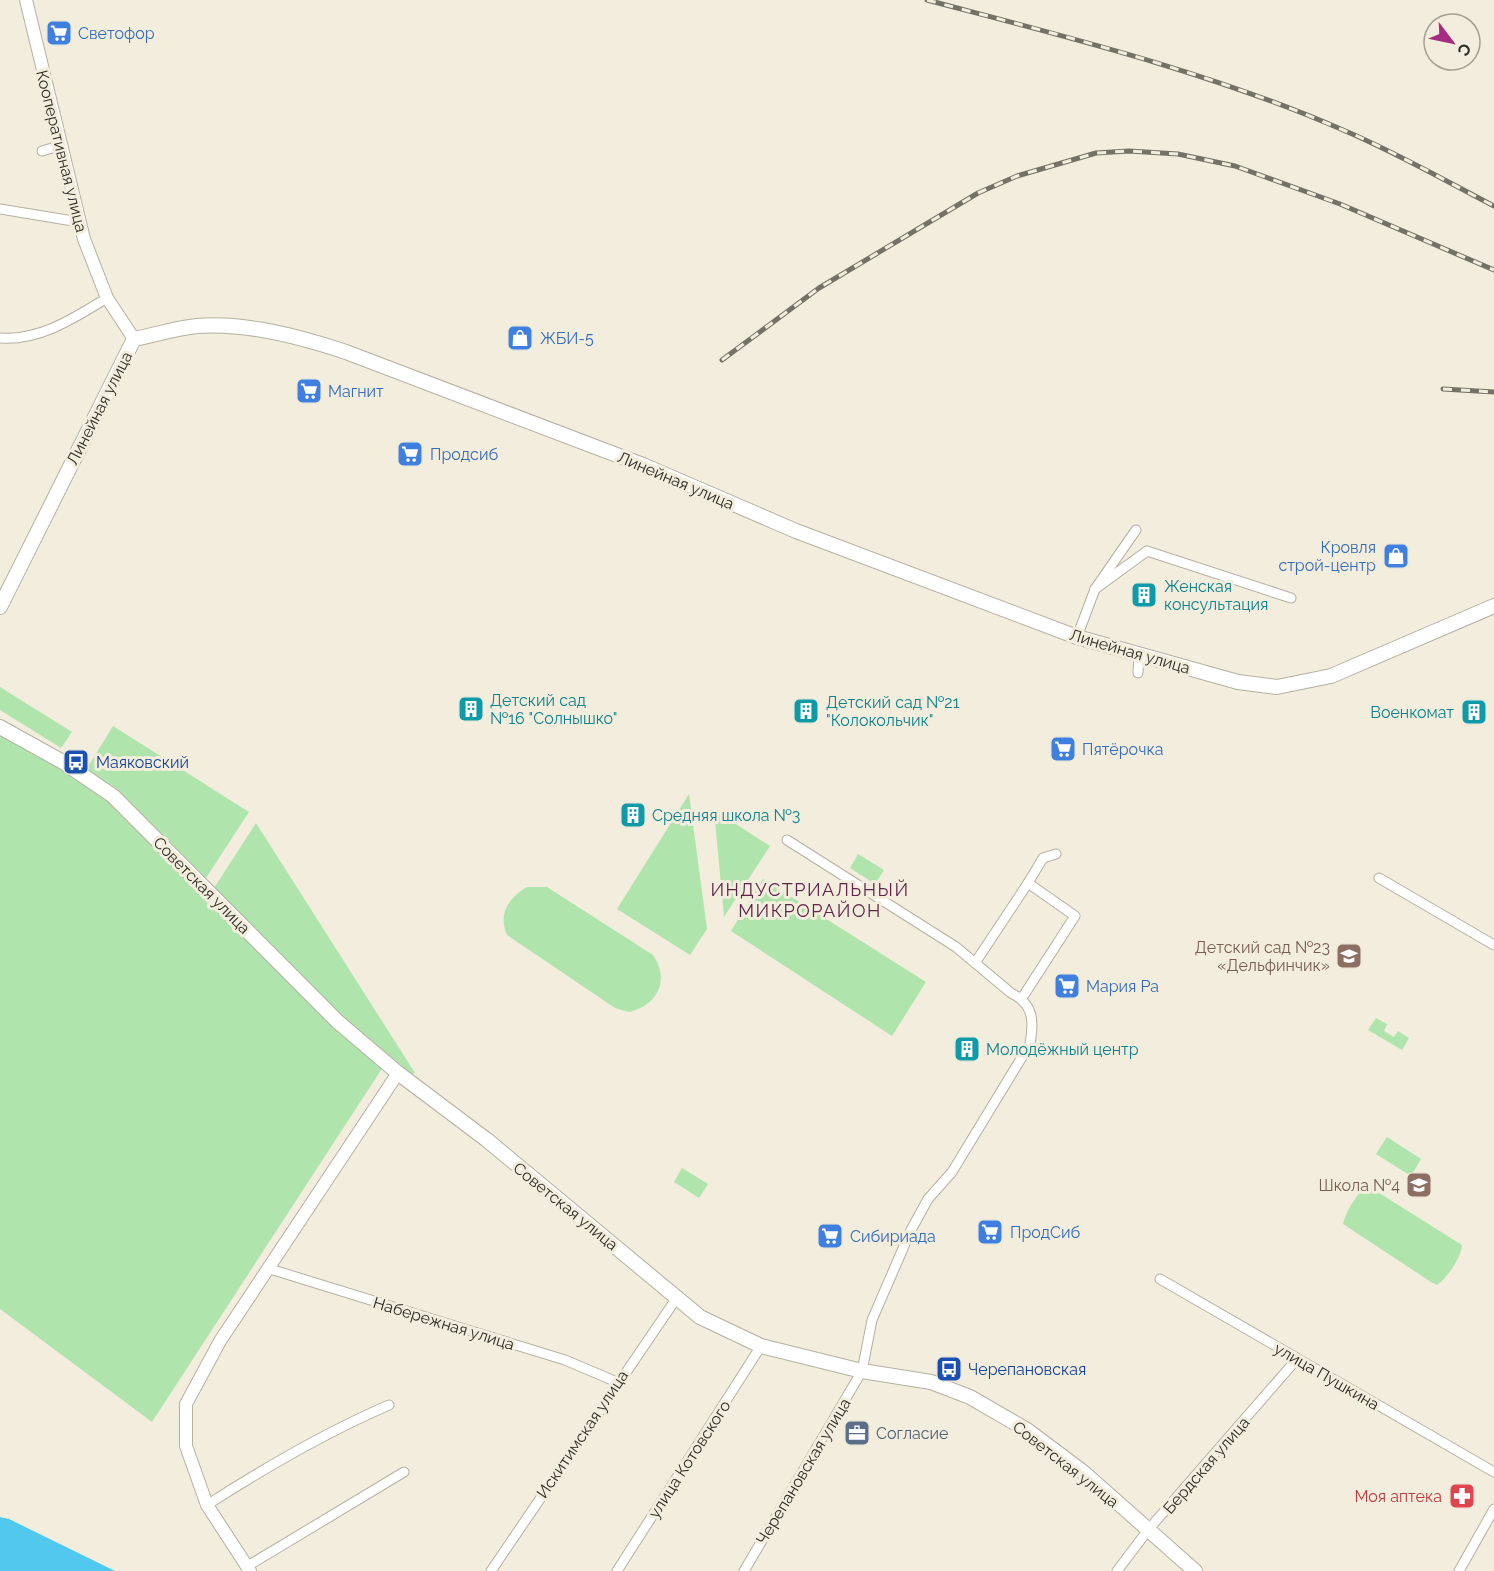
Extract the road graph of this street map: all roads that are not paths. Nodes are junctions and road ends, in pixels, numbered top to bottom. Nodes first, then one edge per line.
1 (26, 0) edge
2 (59, 146) junction
3 (42, 151) dead end
4 (0, 209) edge
5 (79, 222) junction
6 (107, 298) junction
7 (0, 338) edge
8 (134, 339) junction
9 (1136, 530) dead end
10 (1095, 589) junction
11 (1291, 598) dead end
12 (1494, 606) edge
13 (0, 607) edge
14 (1077, 637) junction
15 (1139, 654) junction
16 (1138, 673) dead end
17 (0, 727) edge
18 (787, 840) dead end
19 (1056, 854) dead end
20 (1379, 878) dead end
21 (1028, 883) junction
22 (1494, 945) edge
23 (975, 963) junction
24 (1022, 998) junction
25 (398, 1073) junction
26 (270, 1269) junction
27 (1160, 1279) dead end
28 (676, 1299) junction
29 (761, 1346) junction
30 (1297, 1359) junction
31 (862, 1371) junction
32 (617, 1382) junction
33 (389, 1405) dead end
34 (404, 1472) dead end
35 (1494, 1472) edge
36 (207, 1505) junction
37 (1494, 1509) edge
38 (1148, 1530) junction
39 (248, 1569) edge
40 (491, 1571) edge
41 (617, 1571) edge
42 (744, 1571) edge
43 (1117, 1571) edge
44 (1195, 1571) edge
45 (1459, 1571) edge

1 - 2 street, Кооперативная улица
2 - 3 street
2 - 5 street, Кооперативная улица
4 - 5 street
5 - 6 street, Кооперативная улица
6 - 7 street
6 - 8 street, Кооперативная улица
8 - 13 main road, Линейная улица
8 - 14 main road, Линейная улица
9 - 10 street
10 - 11 street
10 - 14 street
12 - 15 main road, Линейная улица
14 - 15 main road, Линейная улица
15 - 16 street
17 - 25 main road, Советская улица
18 - 23 street
19 - 21 street
20 - 22 street
21 - 23 street
21 - 24 street
23 - 24 street
24 - 31 street, Черепановская улица
25 - 26 street
25 - 28 main road, Советская улица
26 - 32 street, Набережная улица
26 - 36 street
27 - 30 street, улица Пушкина
28 - 29 main road, Советская улица
28 - 32 street, Искитимская улица
29 - 31 main road, Советская улица
29 - 41 street, улица Котовского
30 - 35 street, улица Пушкина
30 - 38 street, Бердская улица
31 - 38 main road, Советская улица
31 - 42 street, Черепановская улица
32 - 40 street, Искитимская улица
33 - 36 street
34 - 39 street
36 - 39 street
37 - 45 street
38 - 43 street, Бердская улица
38 - 44 main road, Советская улица

